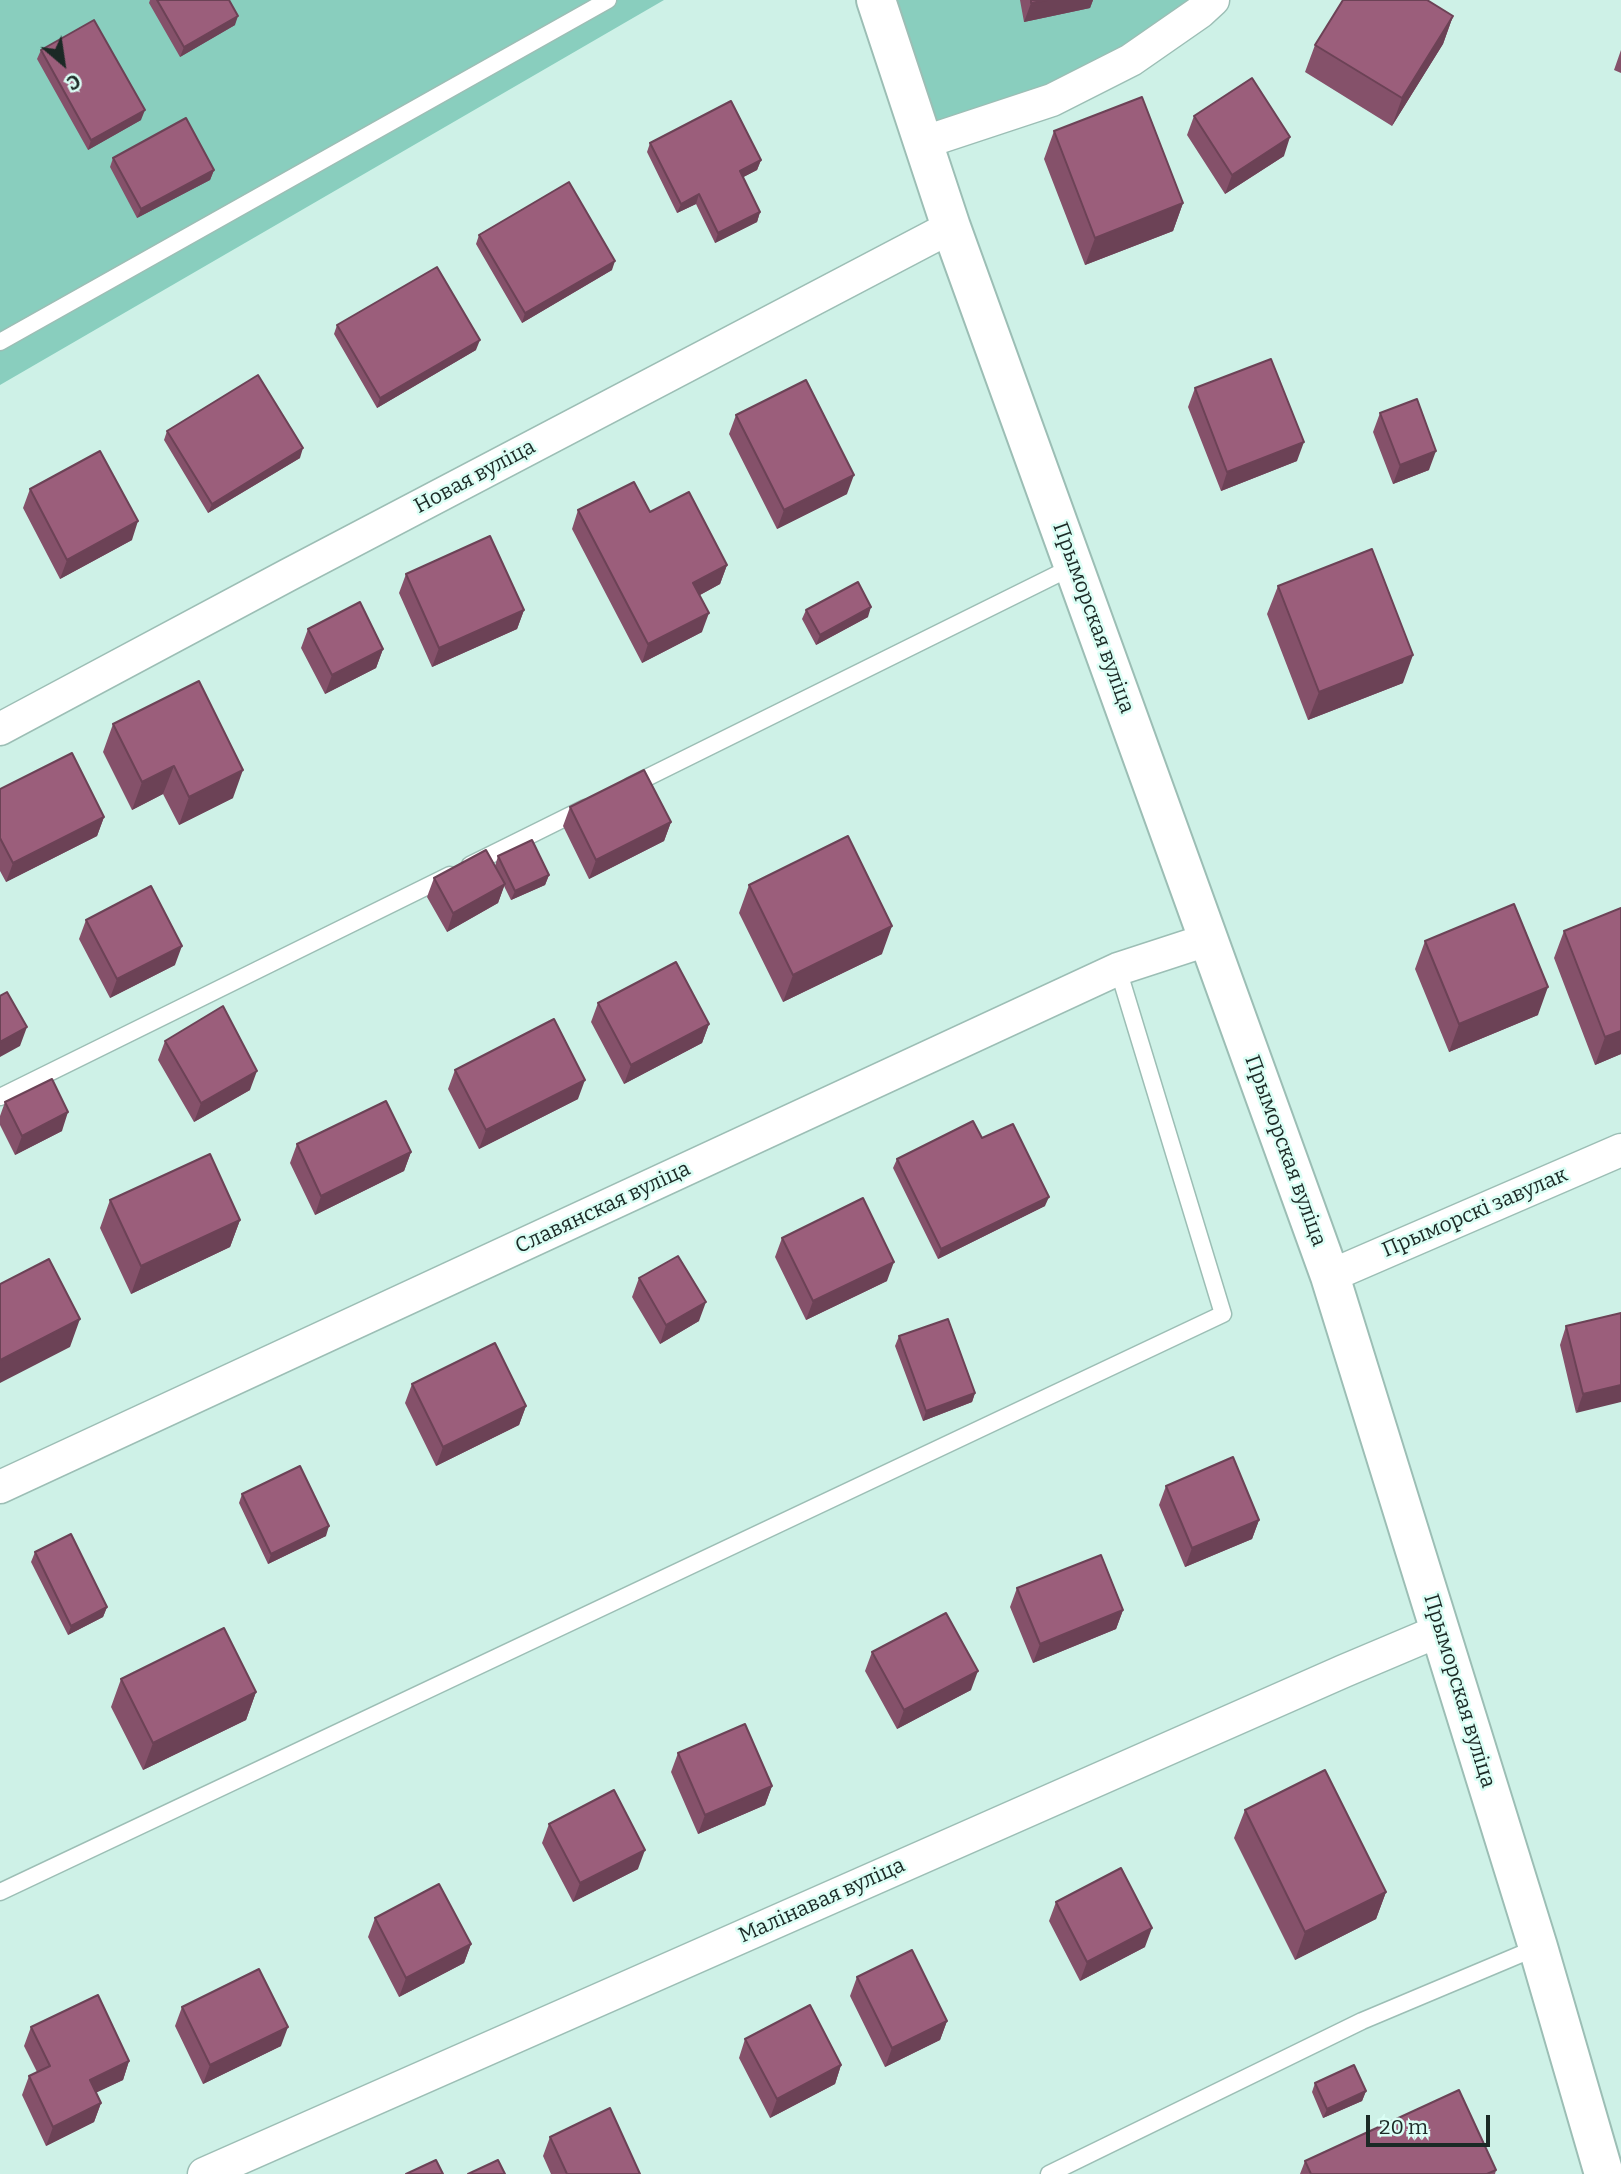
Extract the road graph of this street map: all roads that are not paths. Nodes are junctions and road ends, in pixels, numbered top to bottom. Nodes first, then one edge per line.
1 (608, 0) edge
2 (876, 0) edge
3 (1206, 6) edge
4 (922, 143) junction
5 (951, 227) junction
6 (0, 342) edge
7 (1074, 566) junction
8 (0, 729) edge
9 (1210, 939) junction
10 (1118, 969) junction
11 (0, 1097) edge
12 (1621, 1150) edge
13 (1330, 1276) junction
14 (0, 1487) edge
15 (1441, 1630) junction
16 (0, 1892) edge
17 (1538, 1947) junction
18 (204, 2174) edge
19 (1049, 2174) edge
20 (1604, 2174) edge

1 - 6 lane
2 - 4 main road, Прыморская вуліца
3 - 4 street
4 - 5 main road, Прыморская вуліца
5 - 7 main road, Прыморская вуліца
5 - 8 street, Новая вуліца
7 - 9 main road, Прыморская вуліца
7 - 11 lane
9 - 10 street, Славянская вуліца
9 - 13 main road, Прыморская вуліца
10 - 14 street, Славянская вуліца
10 - 16 lane
12 - 13 street, Прыморскі завулак
13 - 15 main road, Прыморская вуліца
15 - 17 main road, Прыморская вуліца
15 - 18 street, Малінавая вуліца
17 - 19 lane
17 - 20 main road, Прыморская вуліца

